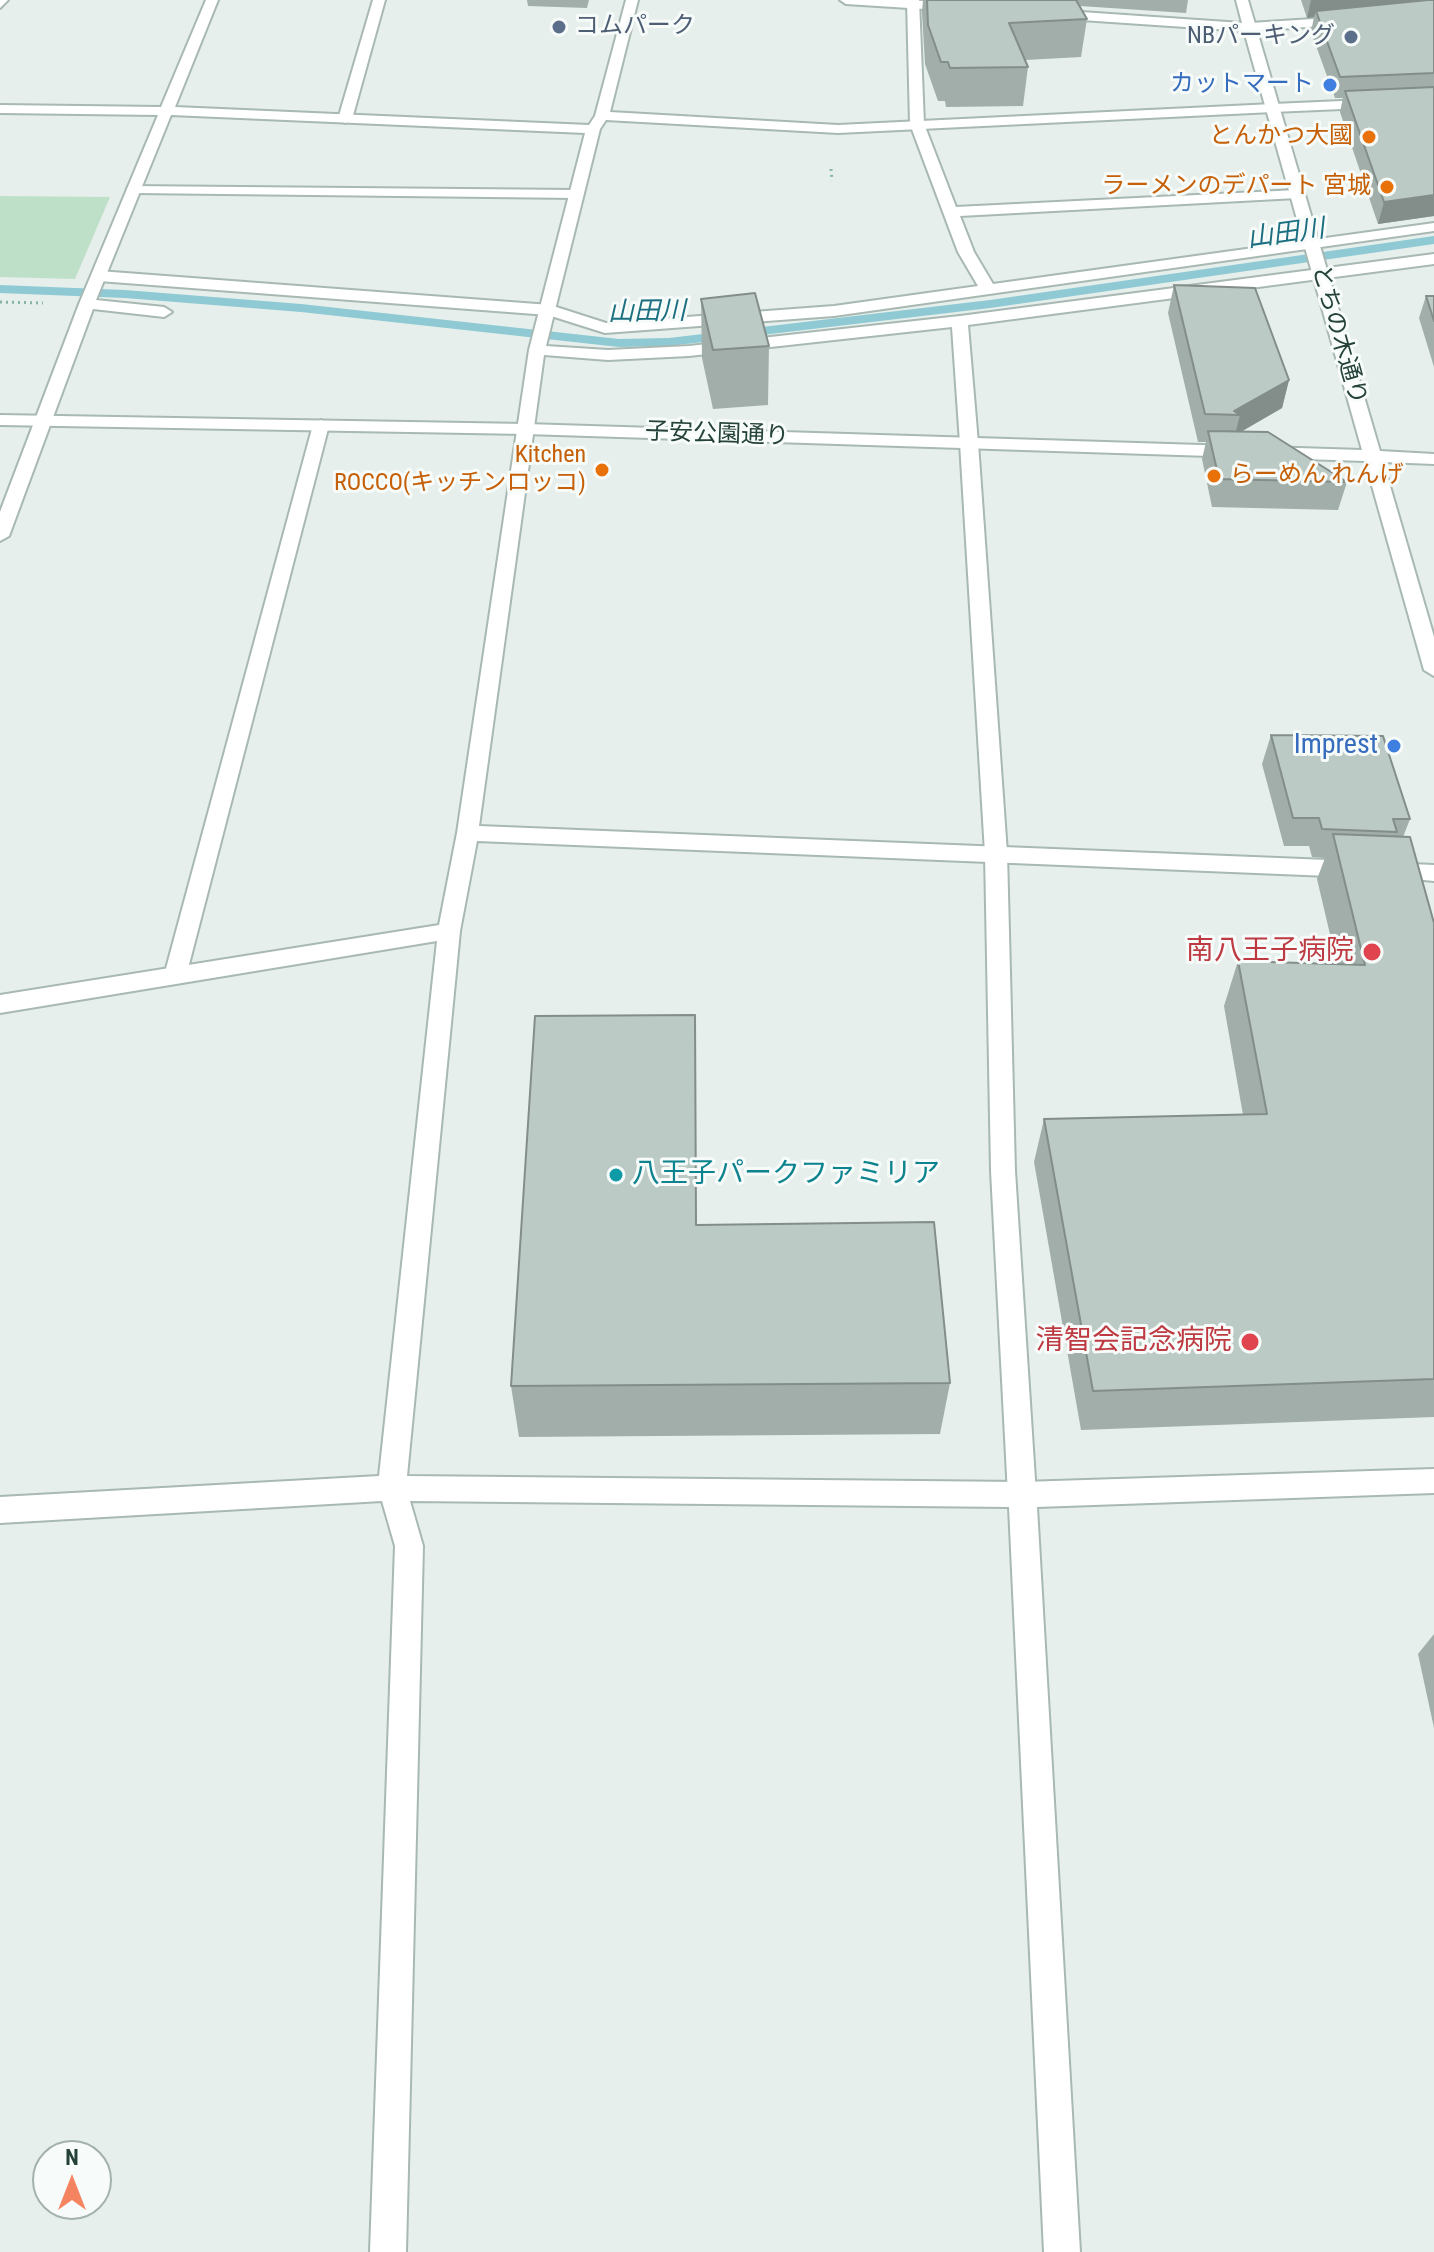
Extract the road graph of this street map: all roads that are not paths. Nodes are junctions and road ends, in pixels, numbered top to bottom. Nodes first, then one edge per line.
1 (212, 0) edge
2 (379, 0) edge
3 (632, 0) edge
4 (846, 0) edge
5 (1242, 0) edge
6 (913, 2) edge
7 (975, 9) edge
8 (1037, 13) edge
9 (1359, 20) edge
10 (1250, 27) junction
11 (1434, 101) edge
12 (1273, 108) junction
13 (0, 109) edge
14 (167, 111) junction
15 (602, 116) junction
16 (345, 119) junction
17 (917, 124) junction
18 (593, 129) junction
19 (134, 189) junction
20 (576, 194) junction
21 (1297, 194) junction
22 (951, 212) junction
23 (1434, 227) edge
24 (1313, 247) junction
25 (1434, 259) edge
26 (1320, 274) junction
27 (98, 277) junction
28 (989, 291) junction
29 (87, 303) junction
30 (164, 312) dead end
31 (547, 316) junction
32 (960, 321) junction
33 (538, 346) junction
34 (0, 420) edge
35 (46, 420) junction
36 (321, 425) junction
37 (526, 429) junction
38 (969, 443) junction
39 (1372, 456) junction
40 (1434, 459) edge
41 (0, 536) edge
42 (1434, 670) edge
43 (468, 833) junction
44 (996, 853) junction
45 (1434, 873) edge
46 (449, 931) junction
47 (175, 976) junction
48 (0, 1004) edge
49 (1434, 1481) edge
50 (392, 1488) junction
51 (1022, 1495) junction
52 (0, 1510) edge
53 (388, 2252) edge
54 (1062, 2252) edge

1 - 14 street
2 - 16 street
3 - 15 street
4 - 6 street
5 - 10 street, とちの木通り
6 - 7 street
6 - 17 street
8 - 10 street
9 - 10 street
10 - 12 street, とちの木通り
11 - 12 street
12 - 17 street
12 - 21 street, とちの木通り
13 - 14 street
14 - 16 street
14 - 19 street
15 - 17 street
15 - 18 street
16 - 18 street
17 - 22 street
18 - 20 street
19 - 20 street
19 - 27 street
20 - 31 street
21 - 22 street
21 - 24 street, とちの木通り
22 - 28 street
23 - 24 street
24 - 26 street, とちの木通り
24 - 28 street
25 - 26 street
26 - 32 street
26 - 39 street, とちの木通り
27 - 29 street
27 - 31 street
28 - 31 street
29 - 30 street
29 - 35 street
31 - 33 street
32 - 33 street
32 - 38 street
33 - 37 street
34 - 35 street, 子安公園通り
35 - 36 street, 子安公園通り
35 - 41 street
36 - 37 street, 子安公園通り
36 - 47 street
37 - 38 street, 子安公園通り
37 - 43 street
38 - 39 street, 子安公園通り
38 - 44 street
39 - 40 street, 子安公園通り
39 - 42 street, とちの木通り
43 - 44 street
43 - 46 street
44 - 45 street
44 - 51 street
46 - 47 street
46 - 50 street
47 - 48 street
49 - 51 street
50 - 51 street
50 - 52 street
50 - 53 street
51 - 54 street

